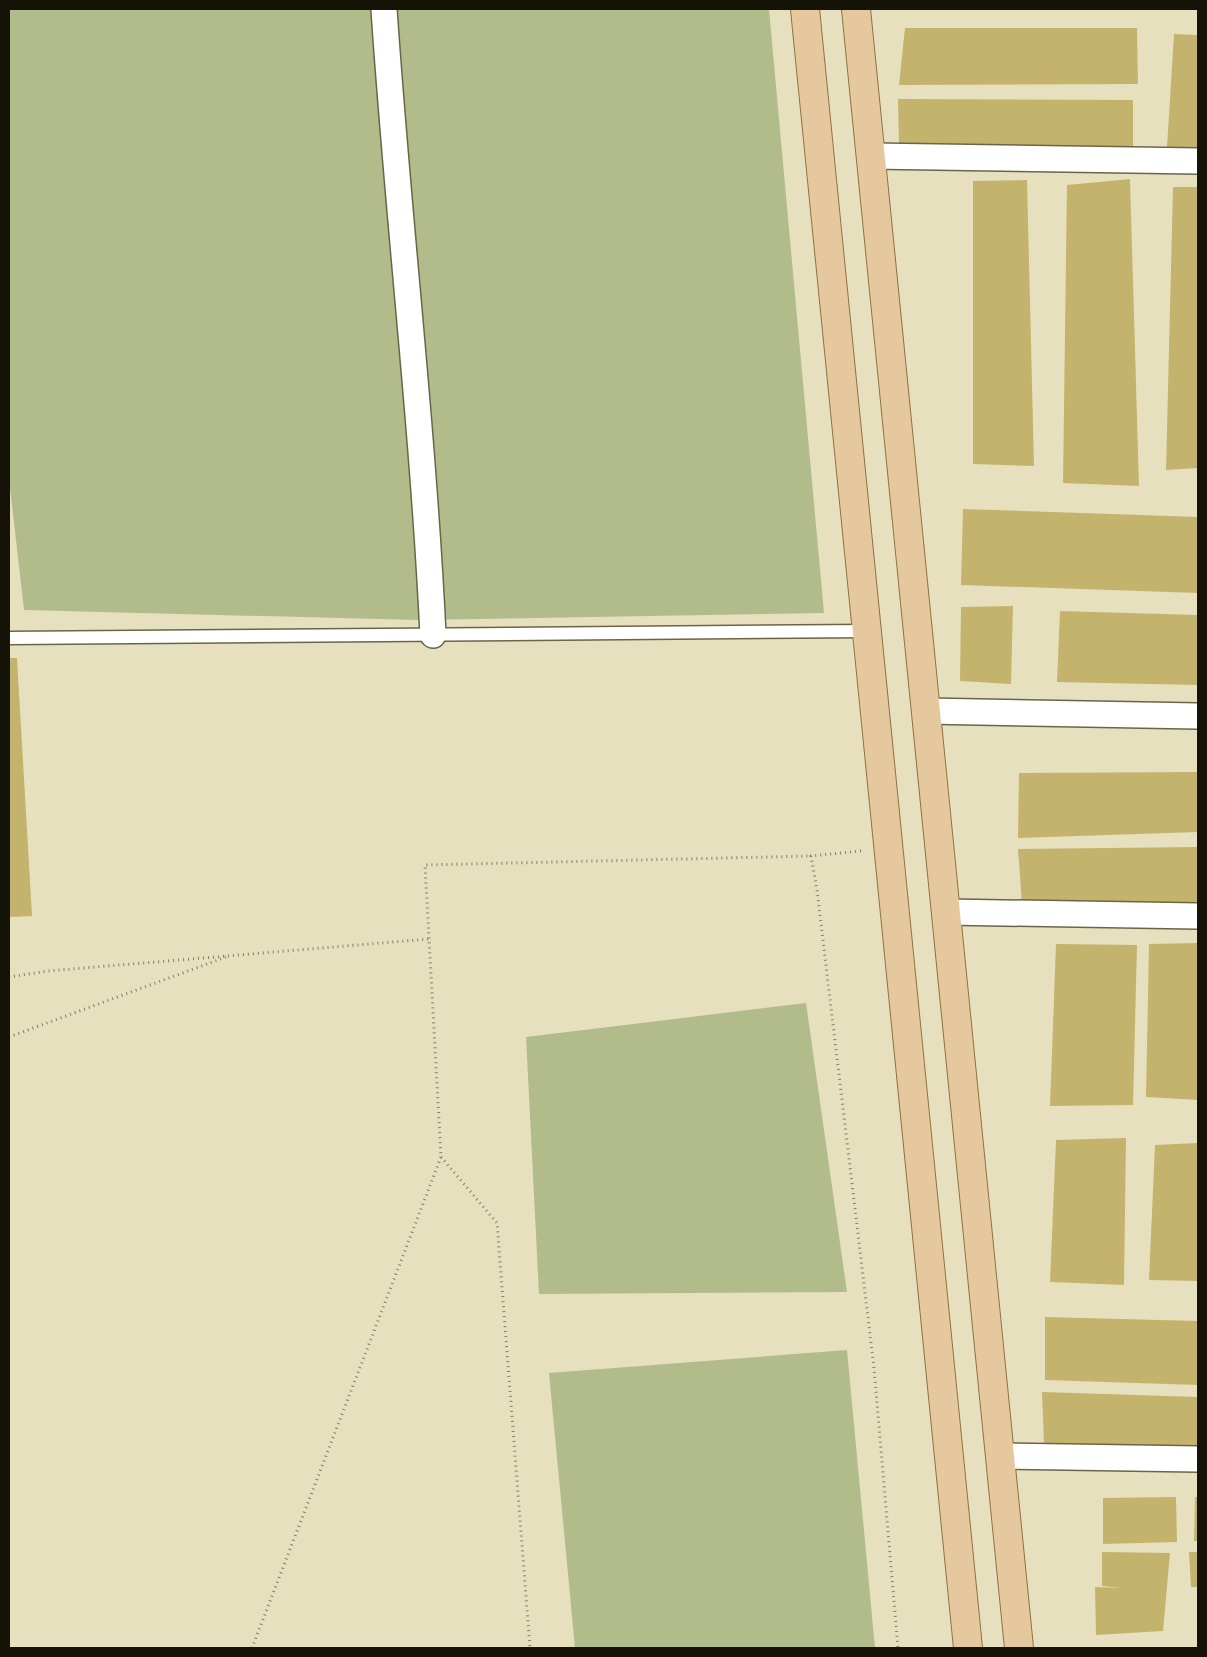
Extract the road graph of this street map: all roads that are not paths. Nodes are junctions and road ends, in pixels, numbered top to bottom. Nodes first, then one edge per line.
1 (384, 9) edge
2 (805, 9) edge
3 (856, 9) edge
4 (871, 156) junction
5 (1198, 161) edge
6 (868, 631) junction
7 (434, 635) junction
8 (9, 638) edge
9 (926, 711) junction
10 (1198, 716) edge
11 (946, 912) junction
12 (1198, 916) edge
13 (1000, 1456) junction
14 (1198, 1460) edge
15 (968, 1648) edge
16 (1019, 1648) edge

1 - 7 street
2 - 6 main road
3 - 4 main road
4 - 5 street
4 - 9 main road
6 - 7 lane
6 - 15 main road
7 - 8 lane
9 - 10 street
9 - 11 main road
11 - 12 street
11 - 13 main road
13 - 14 street
13 - 16 main road

